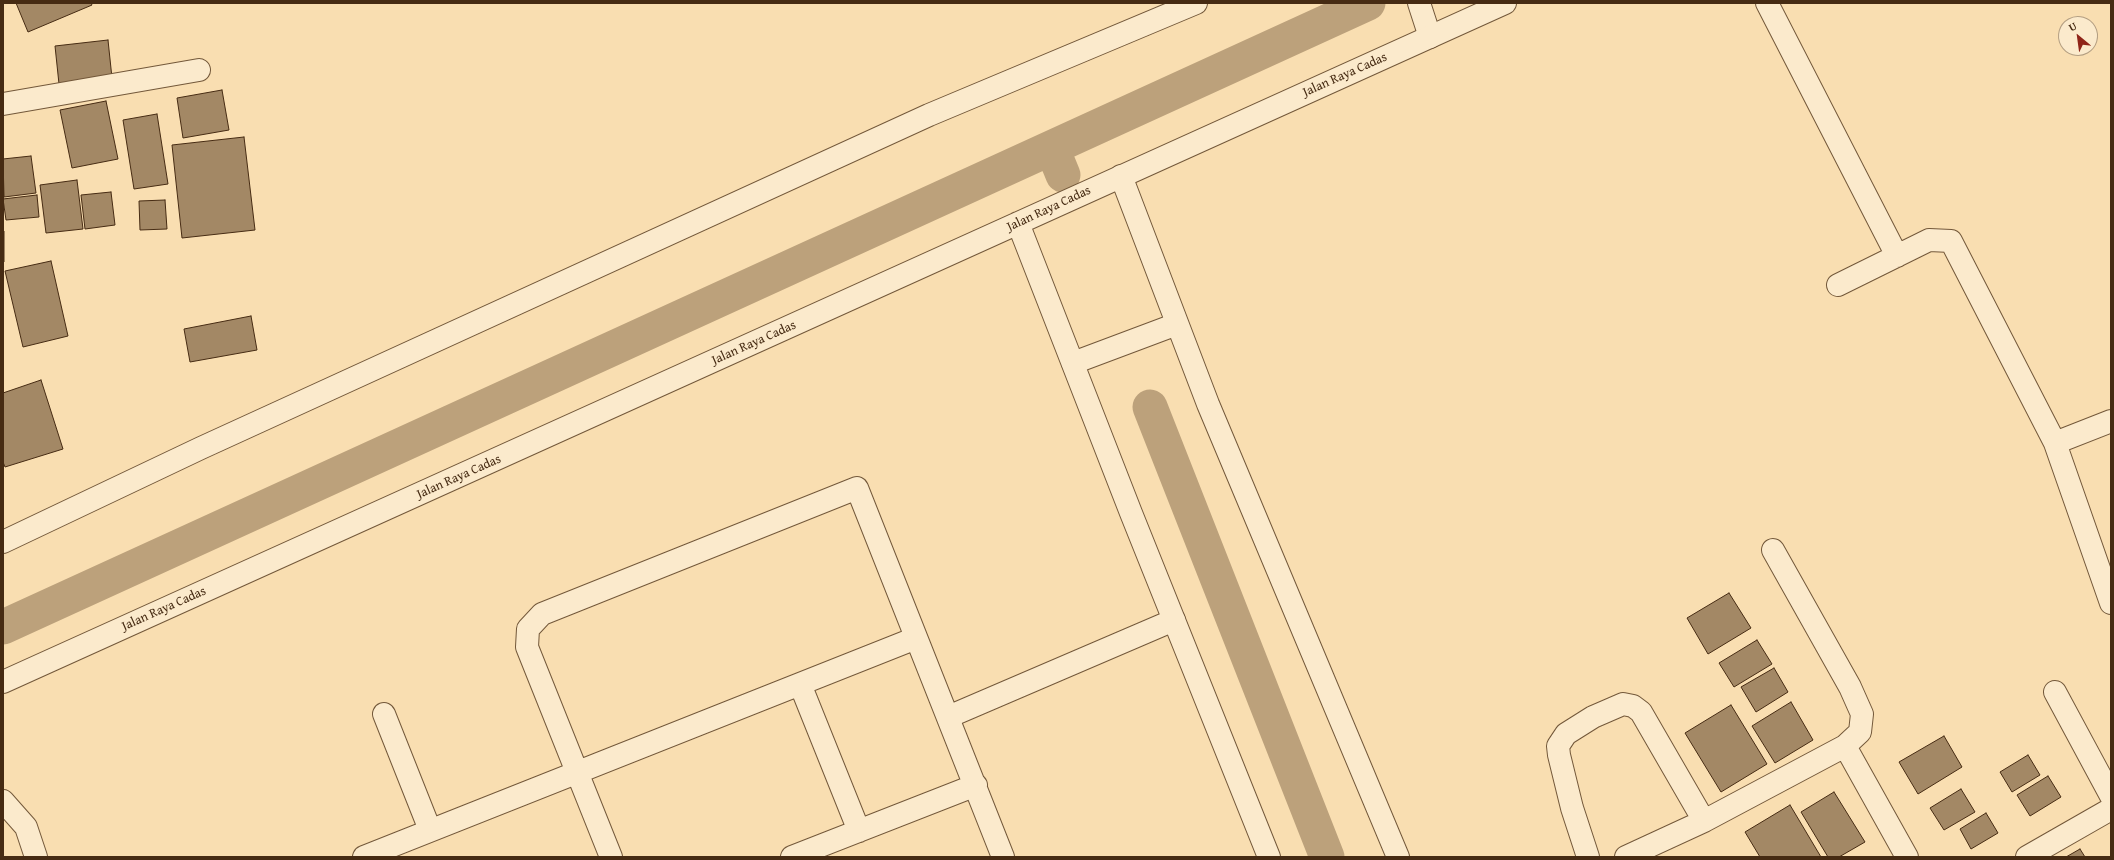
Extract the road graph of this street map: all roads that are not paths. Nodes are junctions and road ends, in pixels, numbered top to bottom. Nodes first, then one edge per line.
1 (1196, 3) edge
2 (1505, 3) edge
3 (1767, 3) edge
4 (1419, 4) edge
5 (1430, 37) junction
6 (198, 70) dead end
7 (3, 104) edge
8 (1121, 176) junction
9 (1018, 223) junction
10 (1897, 256) junction
11 (1838, 285) dead end
12 (1177, 324) junction
13 (1073, 363) junction
14 (2111, 420) edge
15 (2055, 443) junction
16 (3, 542) edge
17 (1773, 550) dead end
18 (2111, 603) edge
19 (1174, 620) junction
20 (916, 638) junction
21 (3, 682) edge
22 (800, 684) junction
23 (2055, 692) dead end
24 (384, 714) dead end
25 (948, 717) junction
26 (1845, 746) junction
27 (577, 772) junction
28 (976, 785) junction
29 (2111, 796) edge
30 (3, 801) edge
31 (2111, 809) edge
32 (1704, 821) junction
33 (430, 830) junction
34 (859, 831) junction
35 (36, 857) edge
36 (364, 857) edge
37 (611, 857) edge
38 (792, 857) edge
39 (1003, 857) edge
40 (1269, 857) edge
41 (1398, 857) edge
42 (1588, 857) edge
43 (1626, 857) edge
44 (1907, 857) edge
45 (2027, 857) edge

1 - 16 street
2 - 5 street, Jalan Raya Cadas
3 - 10 street
4 - 5 street
5 - 8 street, Jalan Raya Cadas
6 - 7 street
8 - 9 street, Jalan Raya Cadas
8 - 12 street
9 - 13 street
9 - 21 street, Jalan Raya Cadas
10 - 11 street
10 - 15 street
12 - 13 street
12 - 41 street
13 - 19 street
14 - 15 street
15 - 18 street
17 - 26 street
19 - 25 street
19 - 40 street
20 - 22 street
20 - 25 street
20 - 27 street
22 - 27 street
22 - 34 street
23 - 29 street
24 - 33 street
25 - 28 street
26 - 32 street
26 - 44 street
27 - 33 street
27 - 37 street
28 - 34 street
28 - 39 street
30 - 35 street
31 - 45 street
32 - 42 street
32 - 43 street
33 - 36 street
34 - 38 street

